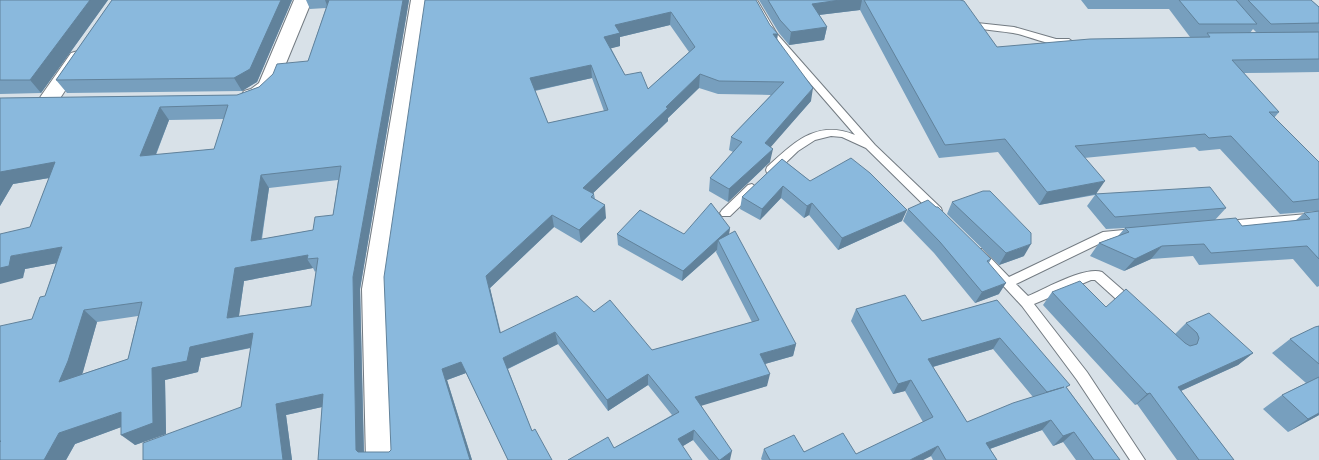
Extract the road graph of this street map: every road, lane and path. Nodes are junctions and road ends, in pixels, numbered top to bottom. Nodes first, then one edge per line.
1 (302, 0) edge
2 (420, 0) edge
3 (753, 0) edge
4 (963, 10) edge
5 (91, 39) edge
6 (1076, 42) edge
7 (234, 99) edge
8 (68, 101) edge
9 (871, 147) junction
10 (726, 213) dead end
11 (1319, 217) edge
12 (947, 221) edge
13 (1213, 226) edge
14 (1146, 232) edge
15 (968, 242) edge
16 (1009, 282) junction
17 (1026, 302) junction
18 (1138, 312) edge
19 (381, 460) edge
20 (1138, 460) edge

1 - 7 street
2 - 19 street
3 - 9 lane
4 - 6 lane
5 - 8 street
9 - 10 lane
9 - 12 lane
11 - 13 lane
14 - 16 lane
15 - 16 lane
16 - 17 lane
17 - 18 lane
17 - 20 lane

